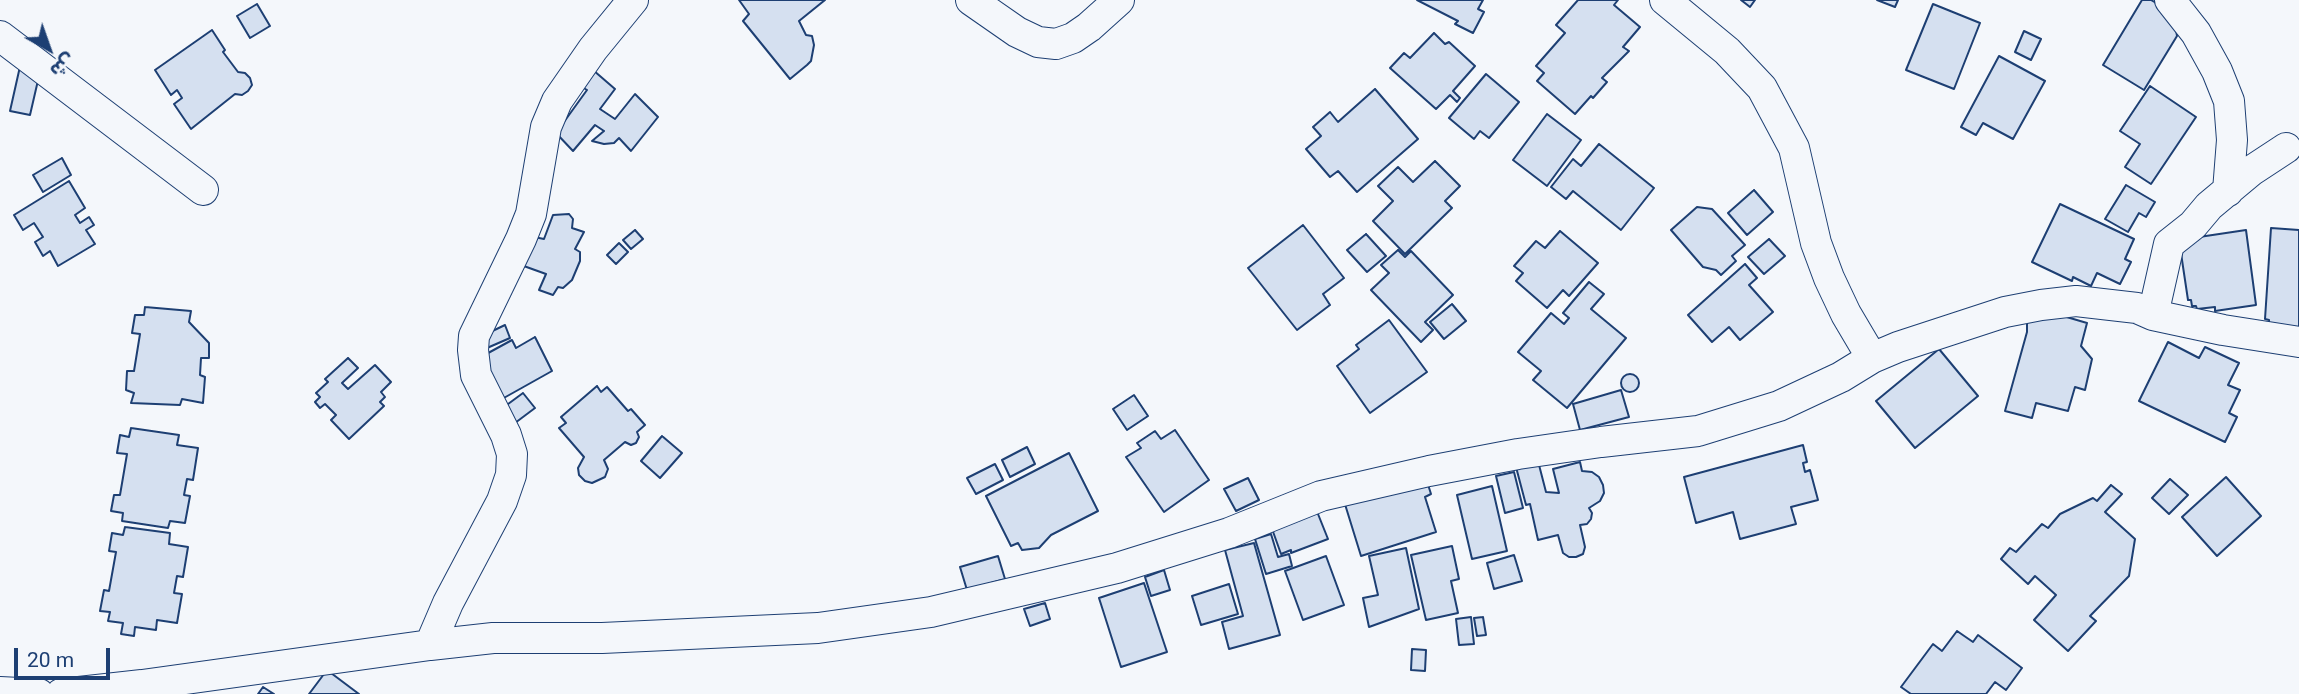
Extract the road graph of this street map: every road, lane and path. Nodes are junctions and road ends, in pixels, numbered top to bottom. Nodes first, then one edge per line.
1 (633, 0) edge
2 (971, 0) edge
3 (1119, 0) edge
4 (1665, 0) edge
5 (2170, 0) edge
6 (0, 36) edge
7 (2286, 148) dead end
8 (203, 190) dead end
9 (2228, 191) junction
10 (2153, 315) junction
11 (2299, 341) edge
12 (1872, 358) junction
13 (430, 645) junction
14 (0, 692) edge
15 (39, 694) edge
16 (61, 694) edge

1 - 13 street
2 - 3 street
4 - 12 street
5 - 9 street
6 - 8 street
7 - 9 street
9 - 10 street
10 - 11 street
10 - 12 street
12 - 13 street
13 - 16 street
14 - 15 street

